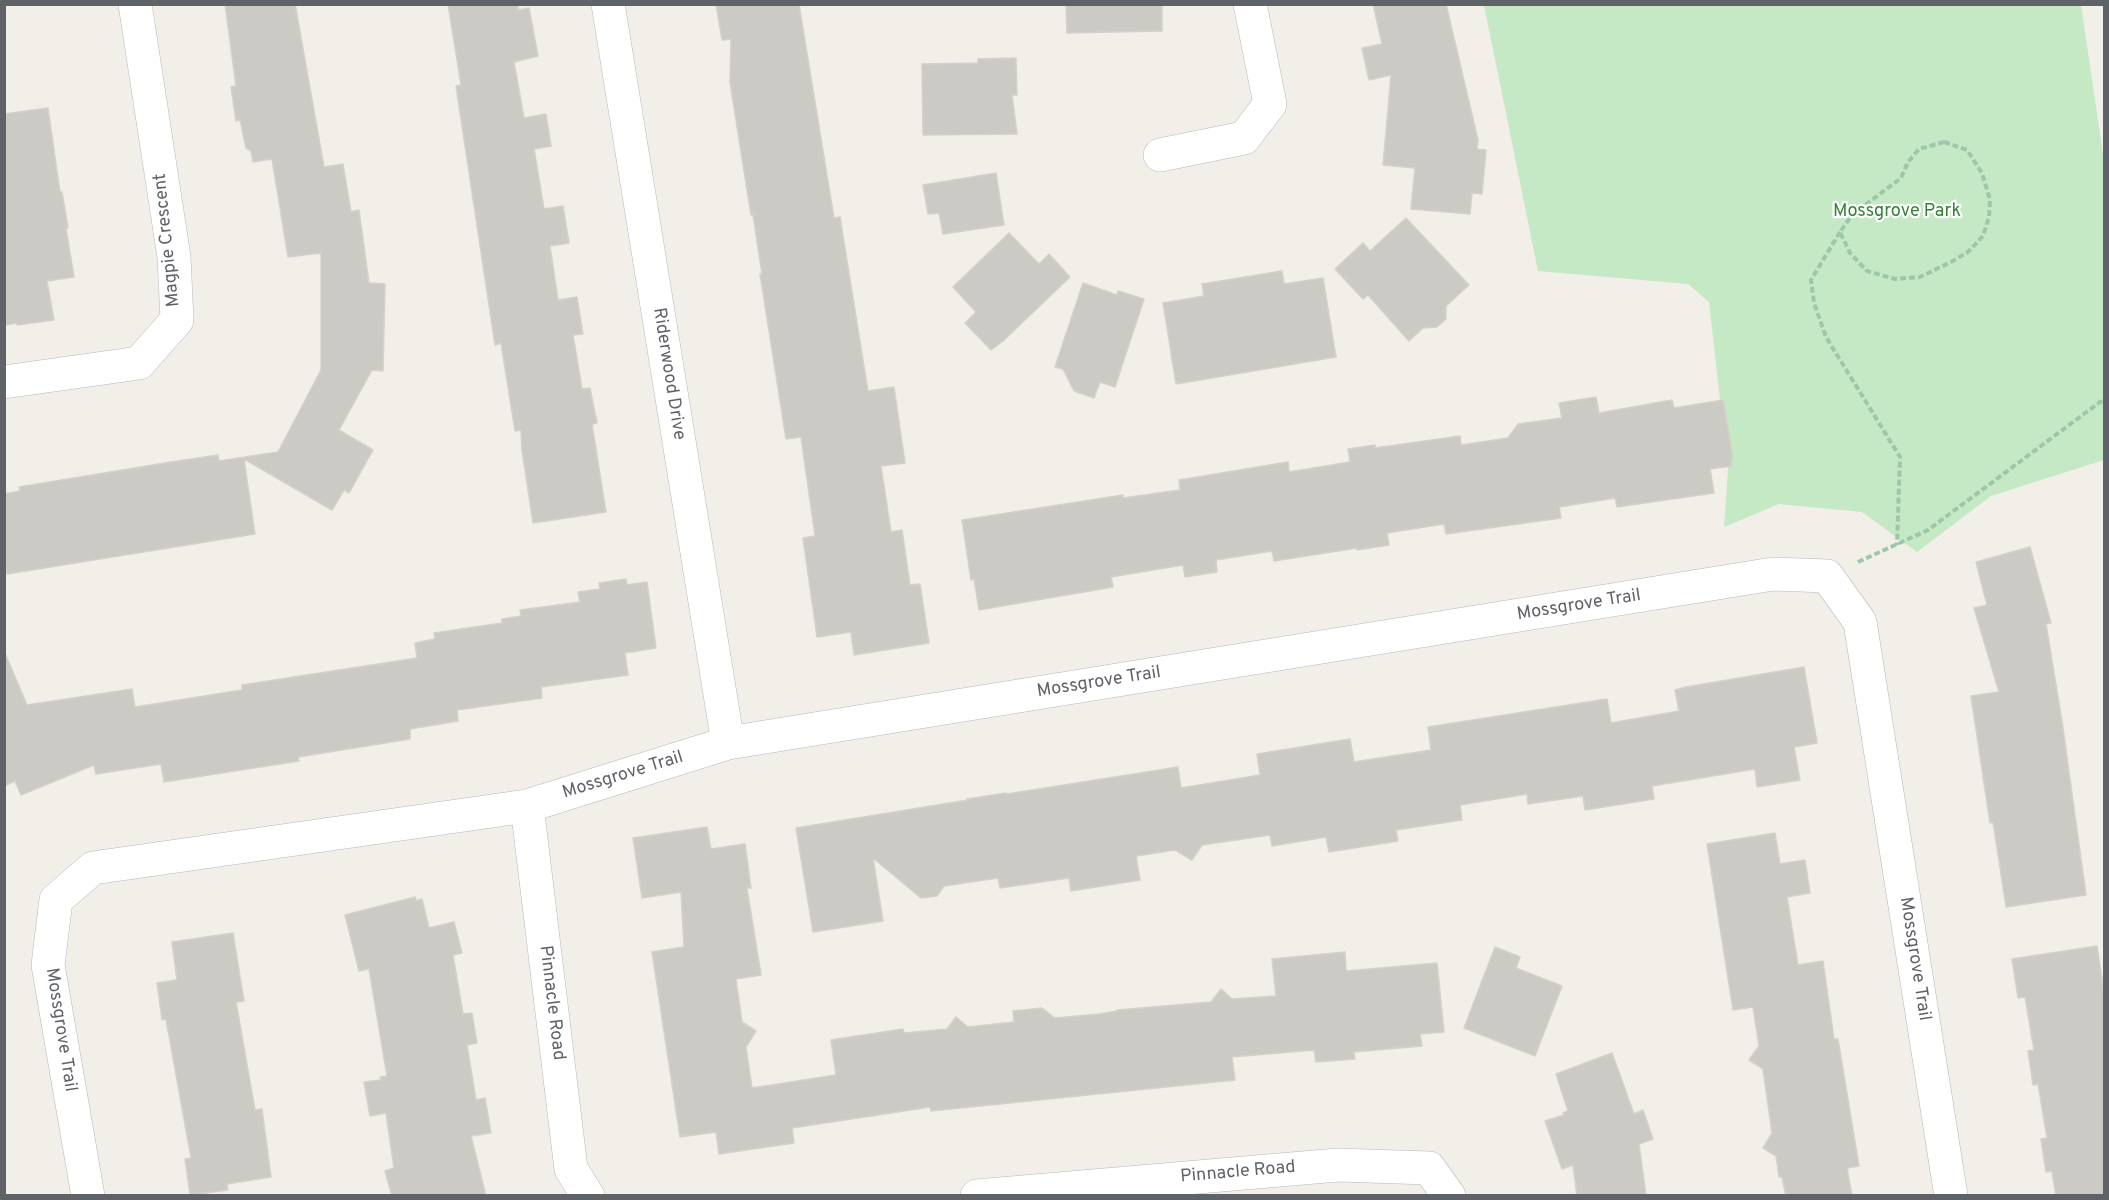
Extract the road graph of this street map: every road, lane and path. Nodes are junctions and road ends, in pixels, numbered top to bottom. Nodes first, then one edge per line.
1 (135, 4) edge
2 (608, 4) edge
3 (1250, 4) edge
4 (1160, 155) dead end
5 (1840, 232) junction
6 (4, 382) edge
7 (2104, 401) edge
8 (1896, 544) junction
9 (1827, 576) junction
10 (728, 743) junction
11 (526, 806) junction
12 (88, 1196) edge
13 (588, 1196) edge
14 (977, 1196) edge
15 (1449, 1196) edge
16 (1951, 1196) edge

1 - 6 street, Magpie Crescent
2 - 10 street, Riderwood Drive
3 - 4 street
5 - 5 path
5 - 8 path
7 - 8 path
8 - 9 path
9 - 10 street, Mossgrove Trail
9 - 16 street, Mossgrove Trail
10 - 11 street, Mossgrove Trail
11 - 12 street, Mossgrove Trail
11 - 13 street, Pinnacle Road
14 - 15 street, Pinnacle Road

